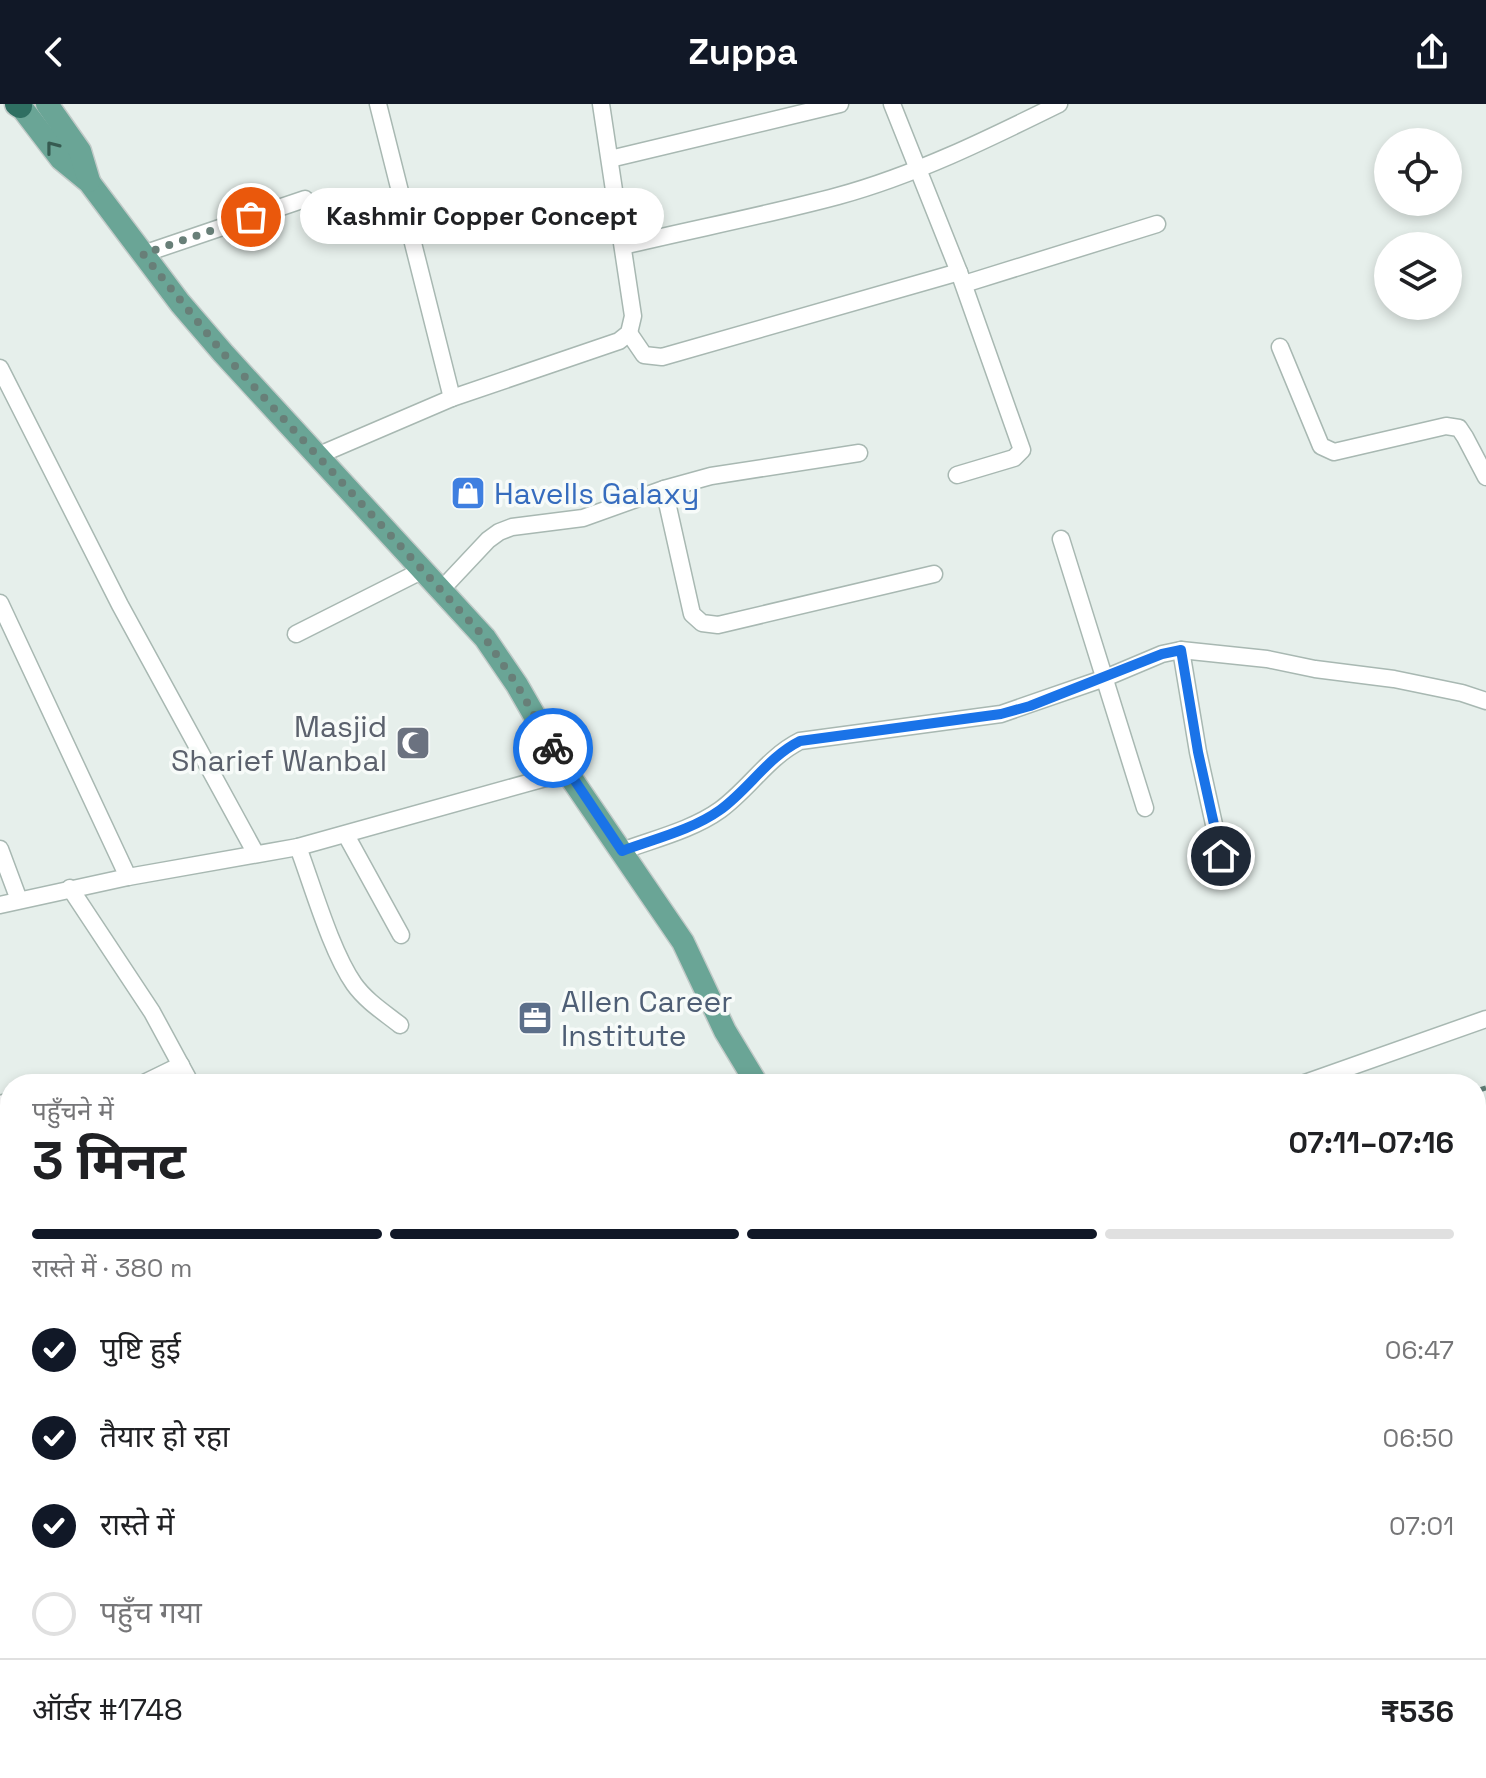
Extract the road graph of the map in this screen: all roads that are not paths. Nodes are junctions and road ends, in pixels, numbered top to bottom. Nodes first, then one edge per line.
1 (47, 104) edge
2 (378, 104) edge
3 (601, 104) edge
4 (840, 104) edge
5 (892, 104) edge
6 (1059, 104) edge
7 (18, 105) edge
8 (610, 159) junction
9 (916, 169) junction
10 (89, 182) junction
11 (305, 199) dead end
12 (1157, 224) dead end
13 (623, 246) junction
14 (143, 254) junction
15 (962, 278) junction
16 (629, 333) junction
17 (1280, 347) dead end
18 (0, 368) edge
19 (452, 398) junction
20 (859, 453) dead end
21 (319, 455) junction
22 (957, 475) dead end
23 (1486, 477) edge
24 (664, 489) junction
25 (1061, 539) dead end
26 (423, 570) junction
27 (934, 574) dead end
28 (441, 590) junction
29 (0, 603) edge
30 (296, 634) dead end
31 (1181, 650) junction
32 (1105, 678) junction
33 (1486, 701) edge
34 (567, 772) junction
35 (1145, 808) dead end
36 (346, 835) junction
37 (298, 847) junction
38 (0, 849) edge
39 (622, 851) junction
40 (256, 854) junction
41 (1221, 856) dead end
42 (128, 877) junction
43 (70, 888) junction
44 (19, 900) junction
45 (0, 905) edge
46 (401, 935) dead end
47 (1486, 1019) edge
48 (400, 1025) dead end
49 (181, 1065) junction
50 (163, 1074) edge
51 (186, 1074) edge
52 (751, 1074) edge
53 (1330, 1074) edge

1 - 10 main road
2 - 19 street
3 - 8 street
4 - 8 street
5 - 9 street
6 - 9 street
10 -> 7 main road
8 - 13 street
9 - 13 street
9 - 15 street
10 - 14 main road
11 - 14 street
12 - 15 street
13 - 16 street
14 - 21 main road
15 - 16 street
15 - 22 street
16 - 19 street
17 - 23 street
18 - 40 street
19 - 21 street
20 - 24 street
21 - 26 main road
24 - 27 street
24 - 28 street
25 - 32 street
26 - 28 main road
26 - 30 street
28 - 34 main road
29 - 42 street
31 - 32 street
31 - 33 street
31 - 41 street
32 - 35 street
32 - 39 street
34 - 36 street
34 - 39 main road
36 - 37 street
36 - 46 street
37 - 40 street
37 - 48 street
38 - 44 street
39 - 52 main road
40 - 42 street
42 - 43 street
43 - 44 street
43 - 49 street
44 - 45 street
47 - 53 street
49 - 50 street
49 - 51 street

